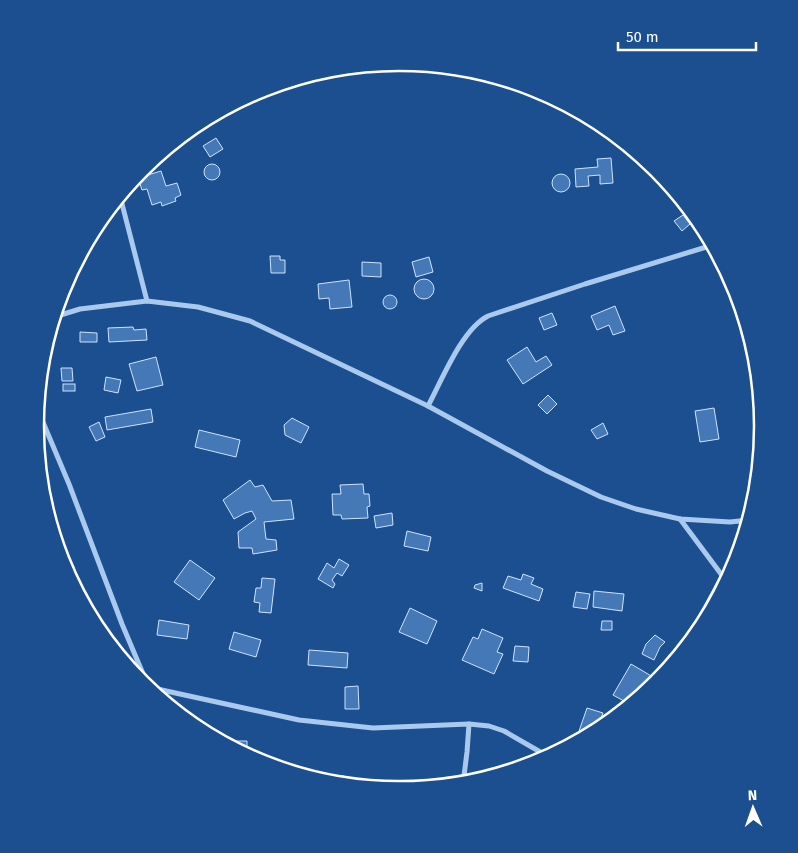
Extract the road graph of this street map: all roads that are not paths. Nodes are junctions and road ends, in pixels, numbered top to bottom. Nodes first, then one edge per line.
1 (122, 204) edge
2 (706, 247) edge
3 (147, 301) junction
4 (62, 314) edge
5 (428, 406) junction
6 (44, 425) edge
7 (680, 519) junction
8 (741, 521) edge
9 (721, 576) edge
10 (142, 671) edge
11 (163, 692) edge
12 (469, 724) junction
13 (541, 752) edge
14 (464, 776) edge

1 - 3 street
2 - 5 street
3 - 4 street
3 - 5 street
5 - 7 street
6 - 10 street
7 - 8 street
7 - 9 street
11 - 12 street
12 - 13 street
12 - 14 street

